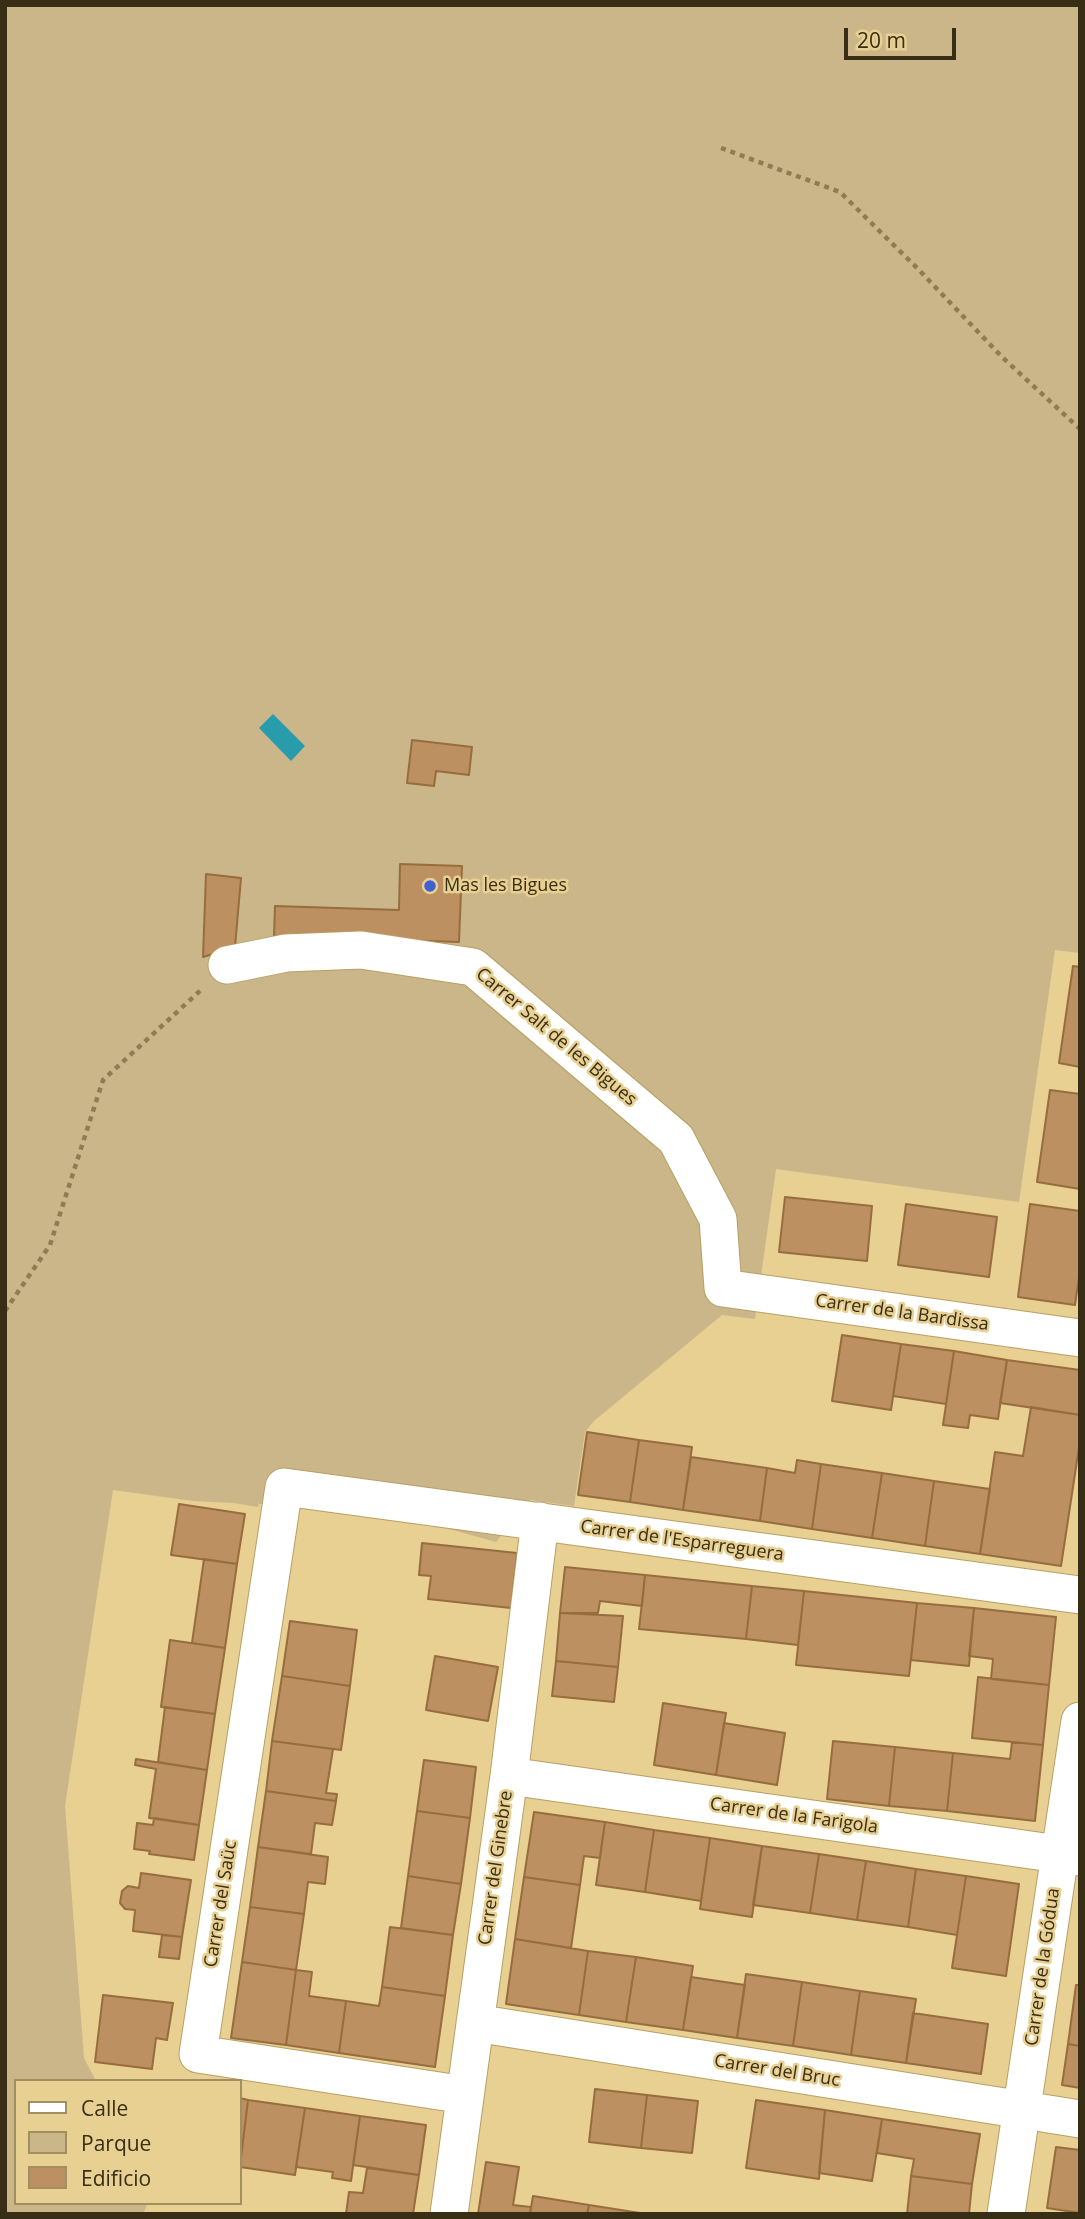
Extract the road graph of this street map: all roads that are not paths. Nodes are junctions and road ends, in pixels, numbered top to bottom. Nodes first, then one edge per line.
1 (227, 965) road end
2 (723, 1287) joint
3 (1080, 1338) edge
4 (284, 1487) joint
5 (540, 1521) junction
6 (1080, 1595) edge
7 (1080, 1721) edge
8 (509, 1776) junction
9 (1070, 1855) edge
10 (475, 2023) junction
11 (465, 2095) junction
12 (1022, 2110) junction
13 (1080, 2119) edge
14 (449, 2214) edge
15 (1006, 2214) edge

1 - 2 street, Carrer Salt de les Bigues
2 - 3 street, Carrer de la Bardissa
4 - 5 street, Carrer de l'Esparreguera
4 - 11 street, Carrer del Saüc
5 - 6 street, Carrer de l'Esparreguera
5 - 8 street, Carrer del Ginebre
7 - 9 street, Carrer de la Gódua
8 - 9 street, Carrer de la Farigola
8 - 10 street, Carrer del Ginebre
9 - 12 street, Carrer de la Gódua
10 - 11 street, Carrer del Ginebre
10 - 12 street, Carrer del Bruc
11 - 14 street, Carrer del Ginebre
12 - 13 street, Carrer del Bruc
12 - 15 street, Carrer de la Gódua

